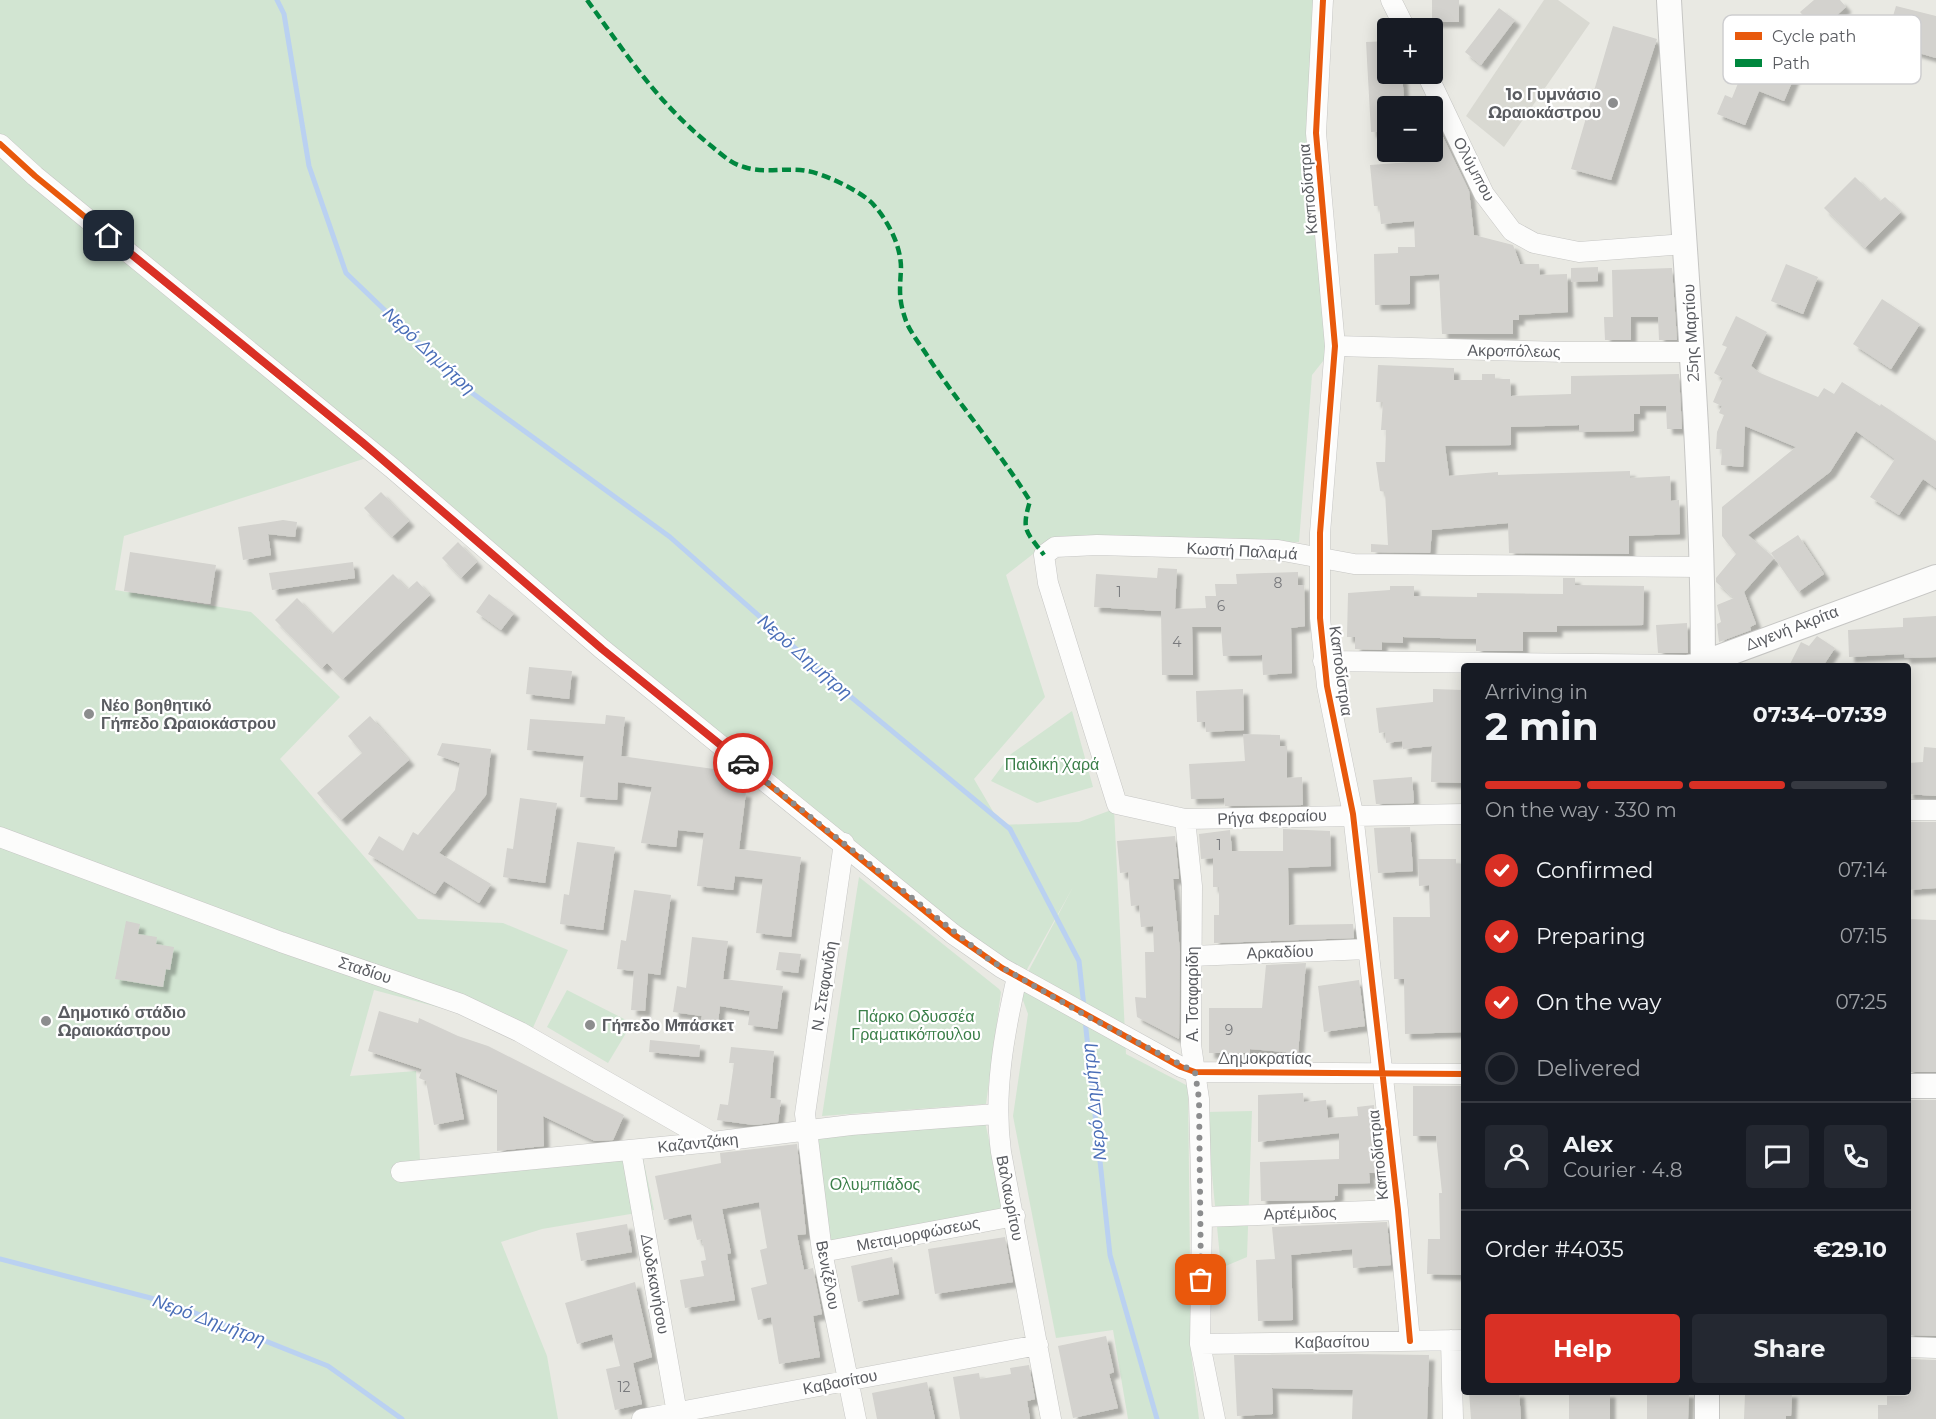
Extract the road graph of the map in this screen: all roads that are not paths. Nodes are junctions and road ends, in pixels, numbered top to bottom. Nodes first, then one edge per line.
1 (1323, 0) edge
2 (1392, 0) edge
3 (1670, 0) edge
4 (1400, 18) edge
5 (1431, 84) edge
6 (0, 144) edge
7 (1685, 244) junction
8 (1335, 346) junction
9 (1693, 352) junction
10 (1320, 558) junction
11 (1702, 567) junction
12 (1936, 577) edge
13 (1323, 661) junction
14 (1505, 663) edge
15 (1703, 663) edge
16 (1706, 663) edge
17 (1117, 804) joint
18 (1911, 810) edge
19 (1936, 810) edge
20 (1353, 814) junction
21 (1461, 814) edge
22 (1185, 819) junction
23 (0, 837) edge
24 (844, 843) junction
25 (1368, 949) junction
26 (1192, 956) junction
27 (1017, 977) junction
28 (1383, 1071) junction
29 (1195, 1072) junction
30 (1461, 1074) edge
31 (1911, 1086) edge
32 (1936, 1086) edge
33 (996, 1114) junction
34 (806, 1130) junction
35 (712, 1142) junction
36 (631, 1150) junction
37 (400, 1172) dead end
38 (1398, 1210) junction
39 (1014, 1216) junction
40 (1202, 1217) junction
41 (822, 1252) junction
42 (1457, 1340) edge
43 (1410, 1341) junction
44 (1200, 1344) junction
45 (1038, 1345) junction
46 (1911, 1347) edge
47 (1936, 1348) edge
48 (849, 1381) junction
49 (1707, 1395) edge
50 (678, 1416) edge
51 (642, 1419) edge
52 (855, 1419) edge
53 (1050, 1419) edge
54 (1215, 1419) edge
55 (1453, 1419) edge
56 (1707, 1419) edge

1 - 8 street, Καποδίστρια
2 - 4 street
3 - 7 street, 25ης Μαρτίου
5 - 7 street, Ολύμπου
6 - 24 street, Δημοκρατίας
7 - 9 street, 25ης Μαρτίου
8 - 9 street, Ακροπόλεως
8 - 10 street, Καποδίστρια
9 - 11 street, 25ης Μαρτίου
10 - 11 street, Κωστή Παλαμά
10 - 13 street, Καποδίστρια
10 - 17 street, Κωστή Παλαμά
11 - 15 street, 25ης Μαρτίου
12 - 16 street, Διγενή Ακρίτα
13 - 14 street, Διγενή Ακρίτα
13 - 20 street, Καποδίστρια
17 - 22 street, Ρήγα Φερραίου
18 - 19 street
20 - 21 street, Ρήγα Φερραίου
20 - 22 street, Ρήγα Φερραίου
20 - 25 street, Καποδίστρια
22 - 26 street, Α. Τσαφαρίδη
23 - 35 street, Σταδίου
24 - 27 street, Δημοκρατίας
24 - 34 street, Ν. Στεφανίδη
25 - 26 street, Αρκαδίου
25 - 28 street, Καποδίστρια
26 - 29 street, Α. Τσαφαρίδη
27 - 29 street, Δημοκρατίας
27 - 33 street, Βαλαωρίτου
28 - 29 street, Δημοκρατίας
28 - 30 street, Δημοκρατίας
28 - 38 street, Καποδίστρια
29 - 40 street, Α. Τσαφαρίδη
31 - 32 street
33 - 34 street, Καζαντζάκη
33 - 39 street, Βαλαωρίτου
34 - 35 street, Καζαντζάκη
34 - 41 street, Βενιζέλου
35 - 36 street, Καζαντζάκη
36 - 37 street, Καζαντζάκη
36 - 50 street, Δωδεκανήσου
38 - 40 street, Αρτέμιδος
38 - 43 street, Καποδίστρια
39 - 41 street, Μεταμορφώσεως
39 - 45 street, Βαλαωρίτου
40 - 44 street, Α. Τσαφαρίδη
41 - 48 street, Βενιζέλου
42 - 43 street, Καβασίτου
42 - 55 street
43 - 44 street, Καβασίτου
44 - 54 street, Α. Τσαφαρίδη
45 - 48 street, Καβασίτου
45 - 53 street, Βαλαωρίτου
46 - 47 street
48 - 50 street, Καβασίτου
48 - 52 street, Βενιζέλου
49 - 56 street
50 - 51 street, Καβασίτου

